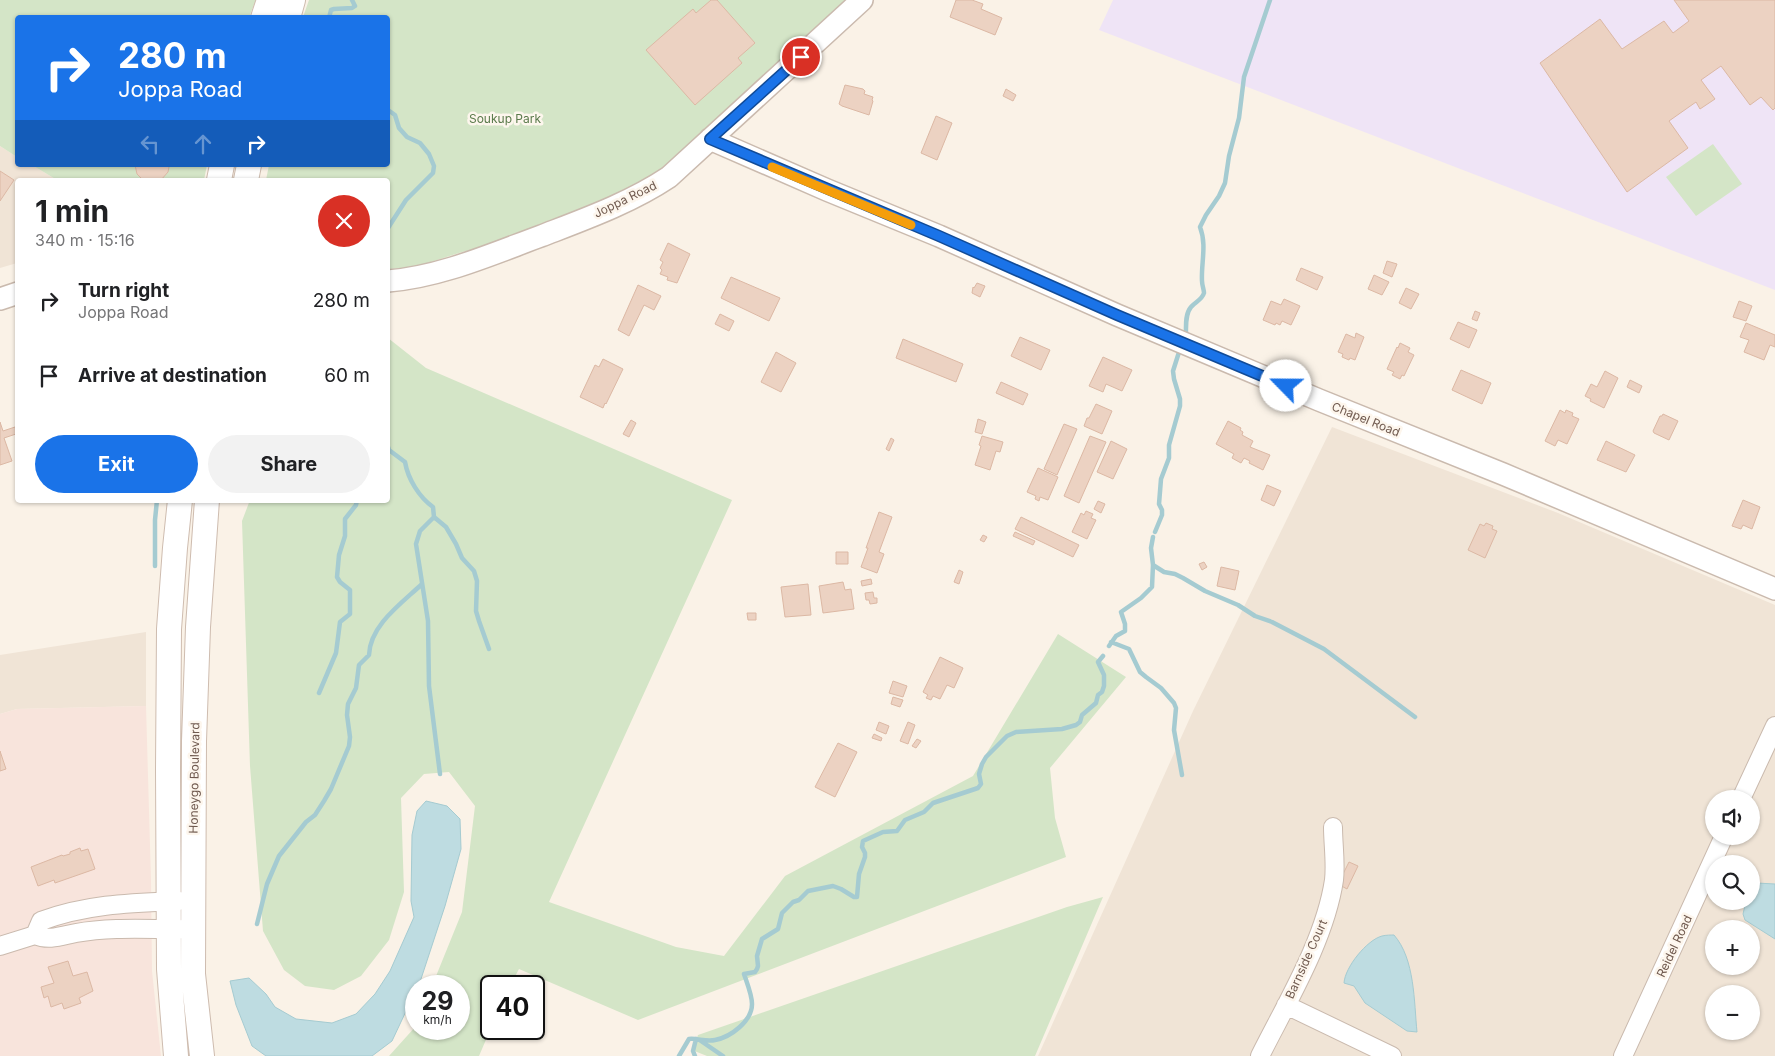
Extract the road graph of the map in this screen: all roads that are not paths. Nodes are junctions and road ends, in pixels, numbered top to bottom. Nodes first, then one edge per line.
1 (269, 0) edge
2 (293, 0) edge
3 (862, 0) edge
4 (264, 15) edge
5 (289, 15) edge
6 (710, 139) junction
7 (390, 281) edge
8 (15, 294) edge
9 (0, 299) edge
10 (180, 503) edge
11 (208, 503) edge
12 (1775, 589) edge
13 (1775, 726) edge
14 (1745, 790) edge
15 (1333, 826) dead end
16 (1720, 845) edge
17 (194, 900) junction
18 (169, 902) junction
19 (193, 929) junction
20 (169, 930) junction
21 (35, 934) junction
22 (0, 946) edge
23 (1286, 1005) junction
24 (176, 1056) edge
25 (202, 1056) edge
26 (1260, 1056) edge
27 (1392, 1056) edge
28 (1623, 1056) edge

1 - 4 main road
2 - 5 main road
3 - 6 street, Joppa Road
6 - 7 street, Joppa Road
6 - 12 street, Chapel Road
8 - 9 street
10 - 18 main road, Honeygo Boulevard
11 - 17 main road, Honeygo Boulevard
13 - 14 street
15 - 23 street, Barnside Court
16 - 28 street, Reidel Road
17 - 18 street
17 - 19 main road, Honeygo Boulevard
18 - 20 main road, Honeygo Boulevard
18 - 21 street
19 - 20 street
19 - 25 main road, Honeygo Boulevard
20 - 21 street
20 - 24 main road, Honeygo Boulevard
21 - 22 street
23 - 26 street, Barnside Court
23 - 27 street

